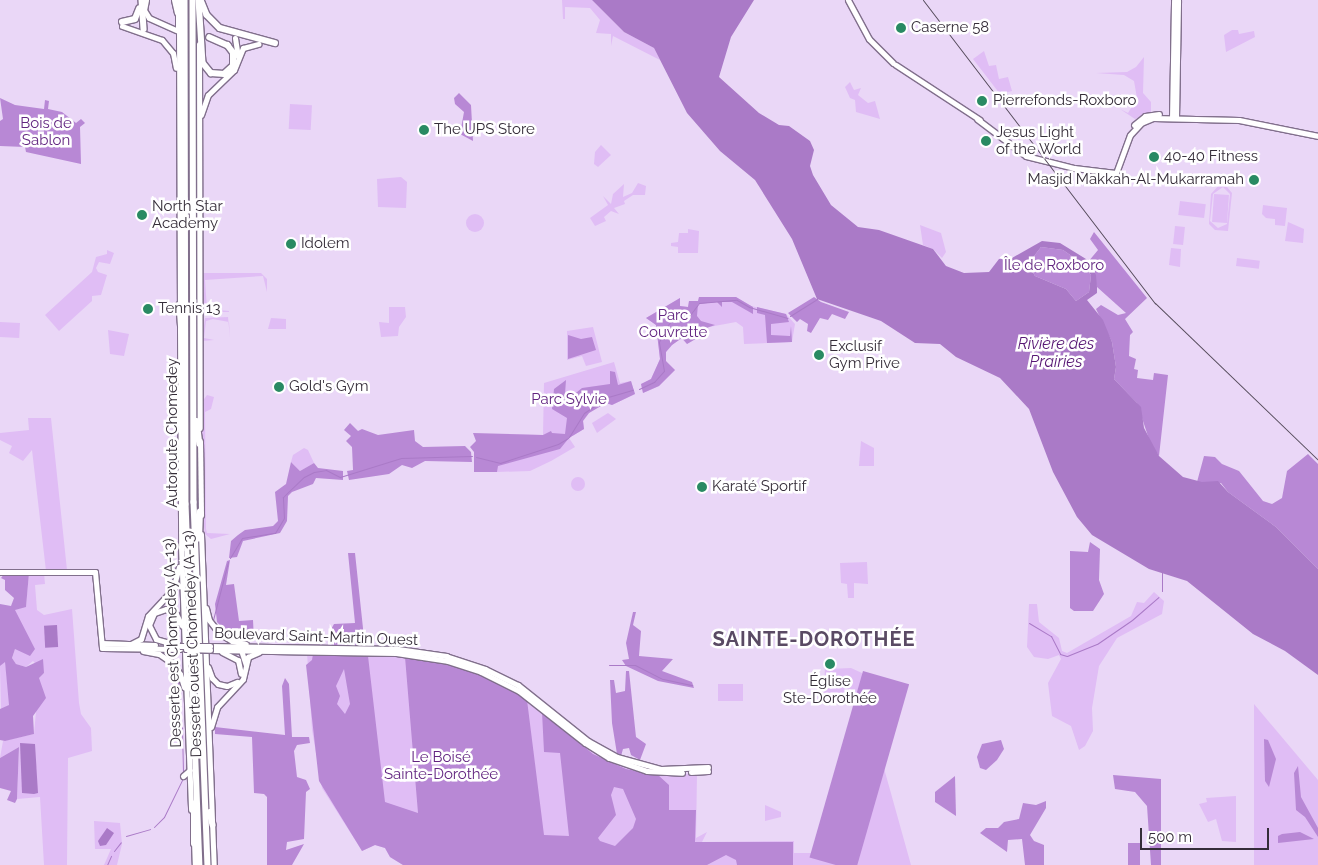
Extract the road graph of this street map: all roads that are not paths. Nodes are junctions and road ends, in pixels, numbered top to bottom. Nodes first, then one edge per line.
1 (142, 0) edge
2 (146, 0) edge
3 (174, 0) edge
4 (179, 0) edge
5 (185, 0) edge
6 (193, 0) edge
7 (200, 0) edge
8 (848, 0) edge
9 (1174, 0) edge
10 (1178, 0) edge
11 (140, 8) junction
12 (122, 24) joint
13 (144, 29) dead end
14 (176, 29) junction
15 (210, 38) dead end
16 (235, 38) dead end
17 (199, 41) junction
18 (276, 43) dead end
19 (258, 44) dead end
20 (238, 60) junction
21 (903, 61) dead end
22 (894, 64) junction
23 (911, 76) junction
24 (905, 79) dead end
25 (929, 80) dead end
26 (923, 83) junction
27 (938, 93) junction
28 (179, 96) junction
29 (933, 97) dead end
30 (958, 99) dead end
31 (952, 102) junction
32 (1174, 116) junction
33 (199, 123) junction
34 (1318, 134) edge
35 (1089, 171) junction
36 (180, 306) junction
37 (185, 376) junction
38 (194, 394) junction
39 (200, 444) junction
40 (200, 512) joint
41 (181, 547) junction
42 (0, 572) edge
43 (200, 583) junction
44 (144, 628) junction
45 (130, 646) junction
46 (182, 646) junction
47 (150, 647) junction
48 (240, 648) junction
49 (209, 649) junction
50 (263, 649) junction
51 (246, 666) junction
52 (188, 722) junction
53 (209, 745) junction
54 (204, 769) junction
55 (708, 769) dead end
56 (193, 781) junction
57 (213, 825) junction
58 (194, 844) joint
59 (195, 865) edge
60 (200, 865) edge
61 (208, 865) edge
62 (214, 865) edge

1 - 11 highway
2 - 14 main road
3 - 14 main road, Desserte est Chomedey (A-13)
4 - 14 highway
5 - 37 highway, Autoroute Chomedey
6 - 38 highway, Autoroute Chomedey
7 - 17 highway
7 - 18 highway
8 - 22 main road
9 - 32 main road
10 - 32 main road
11 - 12 highway
11 - 13 highway
12 - 28 main road
14 - 28 main road, Desserte est Chomedey (A-13)
15 - 17 highway
16 - 20 main road
17 - 33 main road, Desserte ouest Chomedey (A-13)
19 - 20 main road
20 - 33 main road
21 - 22 main road
22 - 23 main road
23 - 24 main road
23 - 26 main road
25 - 26 main road
26 - 27 main road
27 - 29 main road
27 - 31 main road
28 - 36 main road, Desserte est Chomedey (A-13)
30 - 31 main road
31 - 35 main road
32 - 34 main road
32 - 35 main road
32 - 35 main road
33 - 39 main road, Desserte ouest Chomedey (A-13)
36 - 37 highway
36 - 41 main road, Desserte est Chomedey (A-13)
37 - 56 highway, Autoroute Chomedey
38 - 39 highway
38 - 43 highway, Autoroute Chomedey
39 - 40 main road, Desserte ouest Chomedey (A-13)
40 - 43 highway
41 - 44 main road
41 - 46 main road, Desserte est Chomedey (A-13)
42 - 45 main road, Boulevard Saint-Martin Ouest
43 - 49 main road, Desserte ouest Chomedey (A-13)
43 - 50 main road
43 - 54 highway, Autoroute Chomedey
44 - 45 main road
44 - 47 main road
45 - 47 main road, Boulevard Saint-Martin Ouest
45 - 52 main road
46 - 46 main road
46 - 47 main road, Boulevard Saint-Martin Ouest
46 - 49 main road, Boulevard Saint-Martin Ouest, bridge
46 - 52 main road, Desserte est Chomedey (A-13)
48 - 49 main road, Boulevard Saint-Martin Ouest
48 - 50 main road, Boulevard Saint-Martin Ouest
48 - 51 main road
49 - 49 main road
49 - 53 main road, Desserte ouest Chomedey (A-13)
50 - 51 main road
50 - 55 main road, Boulevard Saint-Martin Ouest
51 - 53 main road
52 - 56 main road, Desserte est Chomedey (A-13)
53 - 57 main road, Desserte ouest Chomedey (A-13)
54 - 57 highway
54 - 61 highway, Autoroute Chomedey
56 - 58 highway
56 - 60 highway, Autoroute Chomedey
57 - 62 main road, Desserte ouest Chomedey (A-13)
58 - 59 main road

